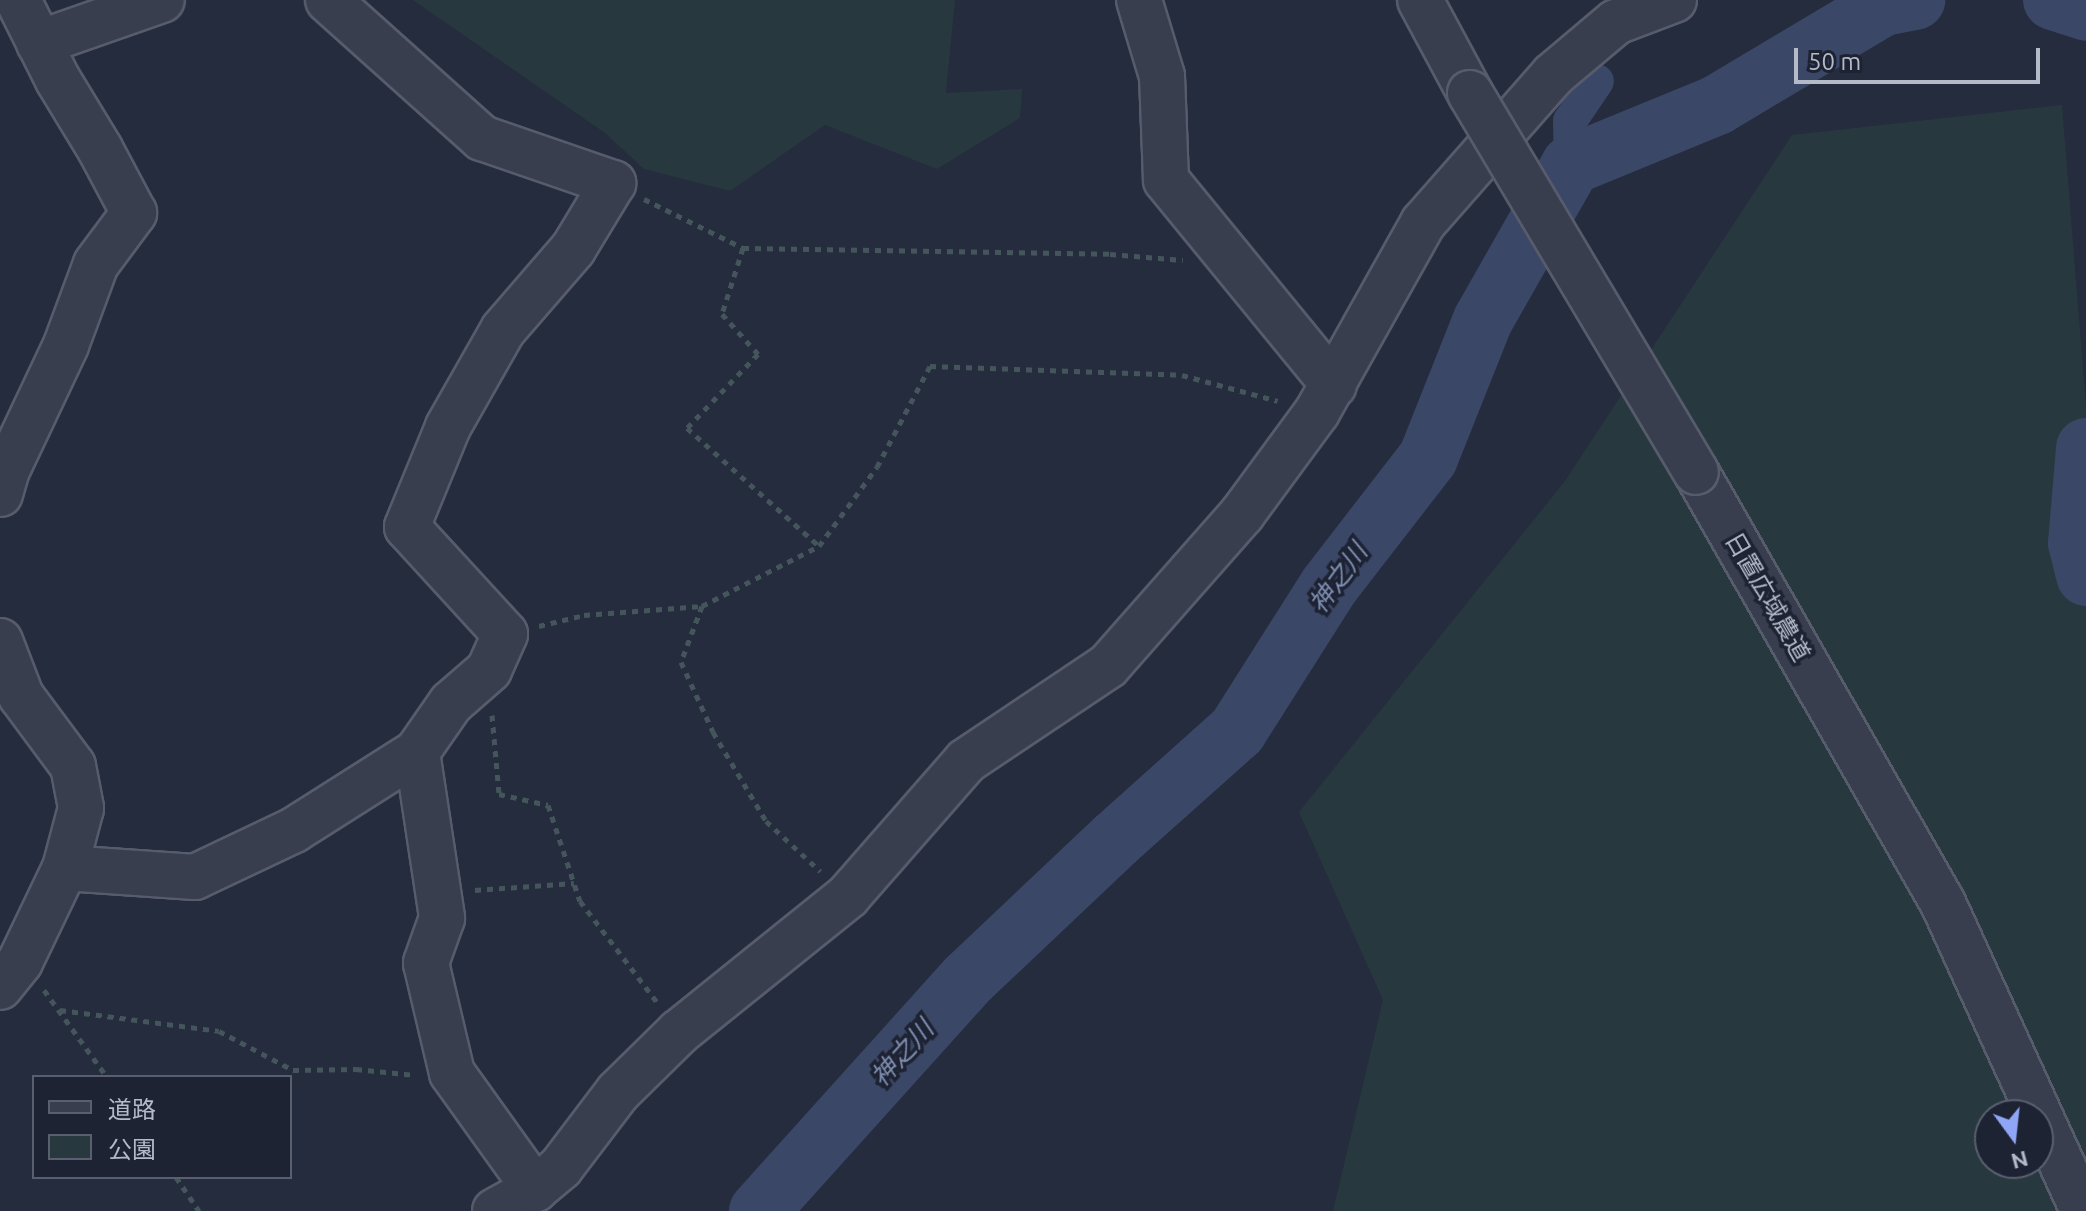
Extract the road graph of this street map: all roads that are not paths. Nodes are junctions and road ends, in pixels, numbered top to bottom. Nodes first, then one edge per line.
1 (18, 0) edge
2 (162, 0) edge
3 (328, 0) edge
4 (1139, 0) edge
5 (1420, 0) edge
6 (1674, 0) edge
7 (39, 43) junction
8 (1326, 398) junction
9 (0, 494) edge
10 (0, 641) edge
11 (417, 752) junction
12 (65, 868) junction
13 (10, 974) edge
14 (535, 1189) junction
15 (495, 1211) edge
16 (2083, 1211) edge

1 - 7 street
2 - 7 street
3 - 11 street
4 - 8 street
5 - 16 street, 日置広域農道, bridge
6 - 8 street
7 - 9 street
8 - 14 street
10 - 12 street
11 - 12 street
11 - 14 street
12 - 13 street
14 - 15 street

